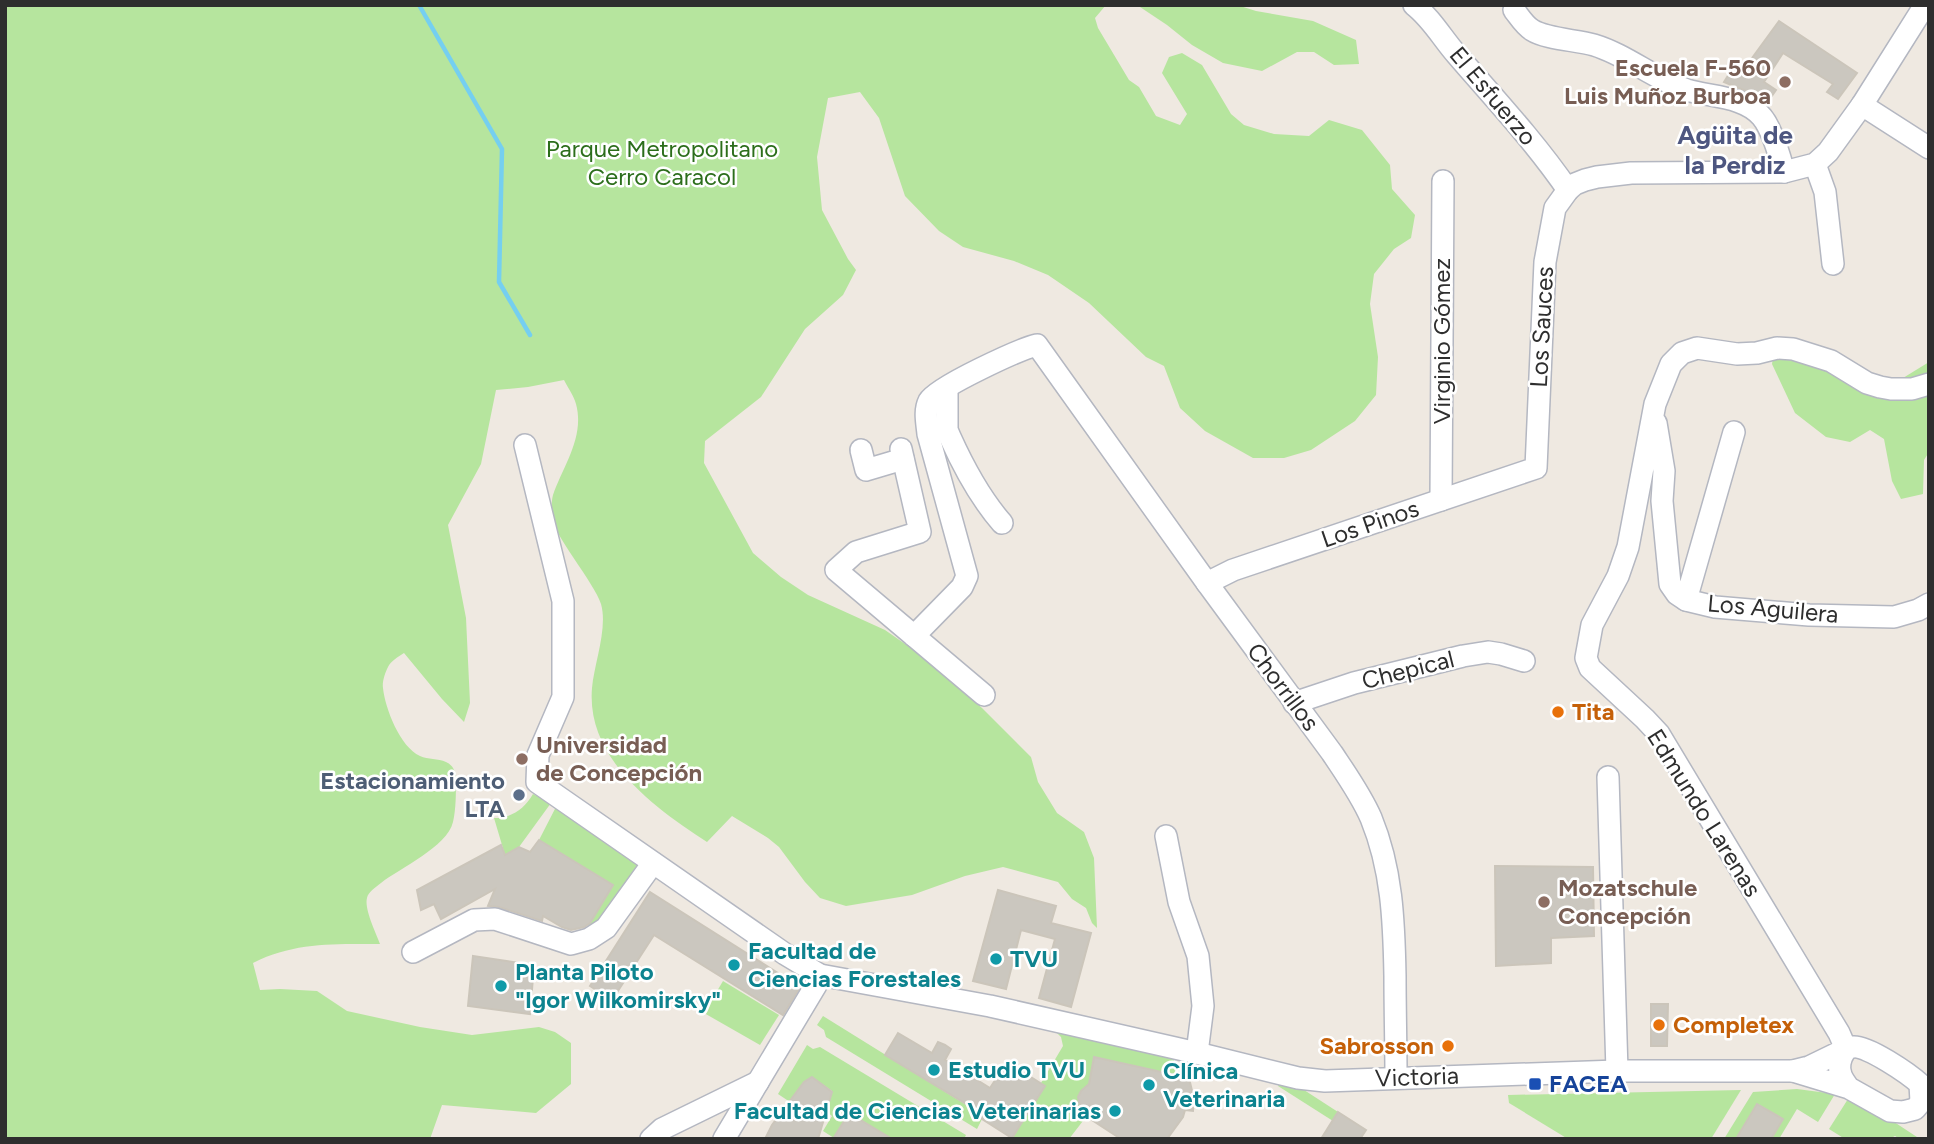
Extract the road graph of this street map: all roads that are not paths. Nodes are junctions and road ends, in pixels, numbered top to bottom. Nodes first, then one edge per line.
1 (1414, 5) edge
2 (1926, 5) edge
3 (1514, 9) dead end
4 (1862, 105) junction
5 (1929, 148) edge
6 (1815, 163) junction
7 (1784, 172) junction
8 (1443, 181) dead end
9 (1568, 190) junction
10 (1833, 264) dead end
11 (1929, 384) edge
12 (947, 388) junction
13 (1654, 412) junction
14 (1734, 432) dead end
15 (525, 445) dead end
16 (862, 450) dead end
17 (1536, 468) joint
18 (1441, 500) junction
19 (1002, 523) dead end
20 (1207, 583) junction
21 (1686, 600) junction
22 (1929, 604) edge
23 (914, 636) junction
24 (1524, 661) dead end
25 (984, 695) dead end
26 (1294, 703) junction
27 (1608, 777) dead end
28 (1166, 836) dead end
29 (653, 863) junction
30 (412, 952) dead end
31 (820, 975) junction
32 (1846, 1049) junction
33 (1197, 1053) junction
34 (1617, 1071) junction
35 (1793, 1071) junction
36 (1396, 1078) junction
37 (758, 1082) junction
38 (1924, 1083) edge
39 (1849, 1088) junction
40 (1922, 1117) edge
41 (651, 1139) edge
42 (724, 1139) edge

1 - 9 street, El Esfuerzo
2 - 4 street
3 - 7 street
4 - 5 street
4 - 6 street
6 - 7 street
6 - 10 street
7 - 9 street
8 - 18 street, Virginio Gómez
9 - 17 street, Los Sauces
11 - 13 street, Edmundo Larenas
12 - 19 street
12 - 20 street, Chorrillos
12 - 23 street
13 - 21 street, Los Aguilera
13 - 32 street, Edmundo Larenas
14 - 21 street
15 - 29 street
16 - 23 street
17 - 18 street, Los Pinos
18 - 20 street, Los Pinos
20 - 26 street, Chorrillos
21 - 22 street, Los Aguilera
23 - 25 street
24 - 26 street, Chepical
26 - 36 street, Chorrillos
27 - 34 street
28 - 33 street
29 - 30 street
29 - 31 street
31 - 33 street, Victoria
31 - 37 street
32 - 35 street, Victoria
32 - 38 street
32 - 39 street
33 - 36 street, Victoria
34 - 35 street, Victoria
34 - 36 street, Victoria
35 - 39 street, Victoria
37 - 41 street
37 - 42 street
38 - 40 street
39 - 40 street, Victoria

